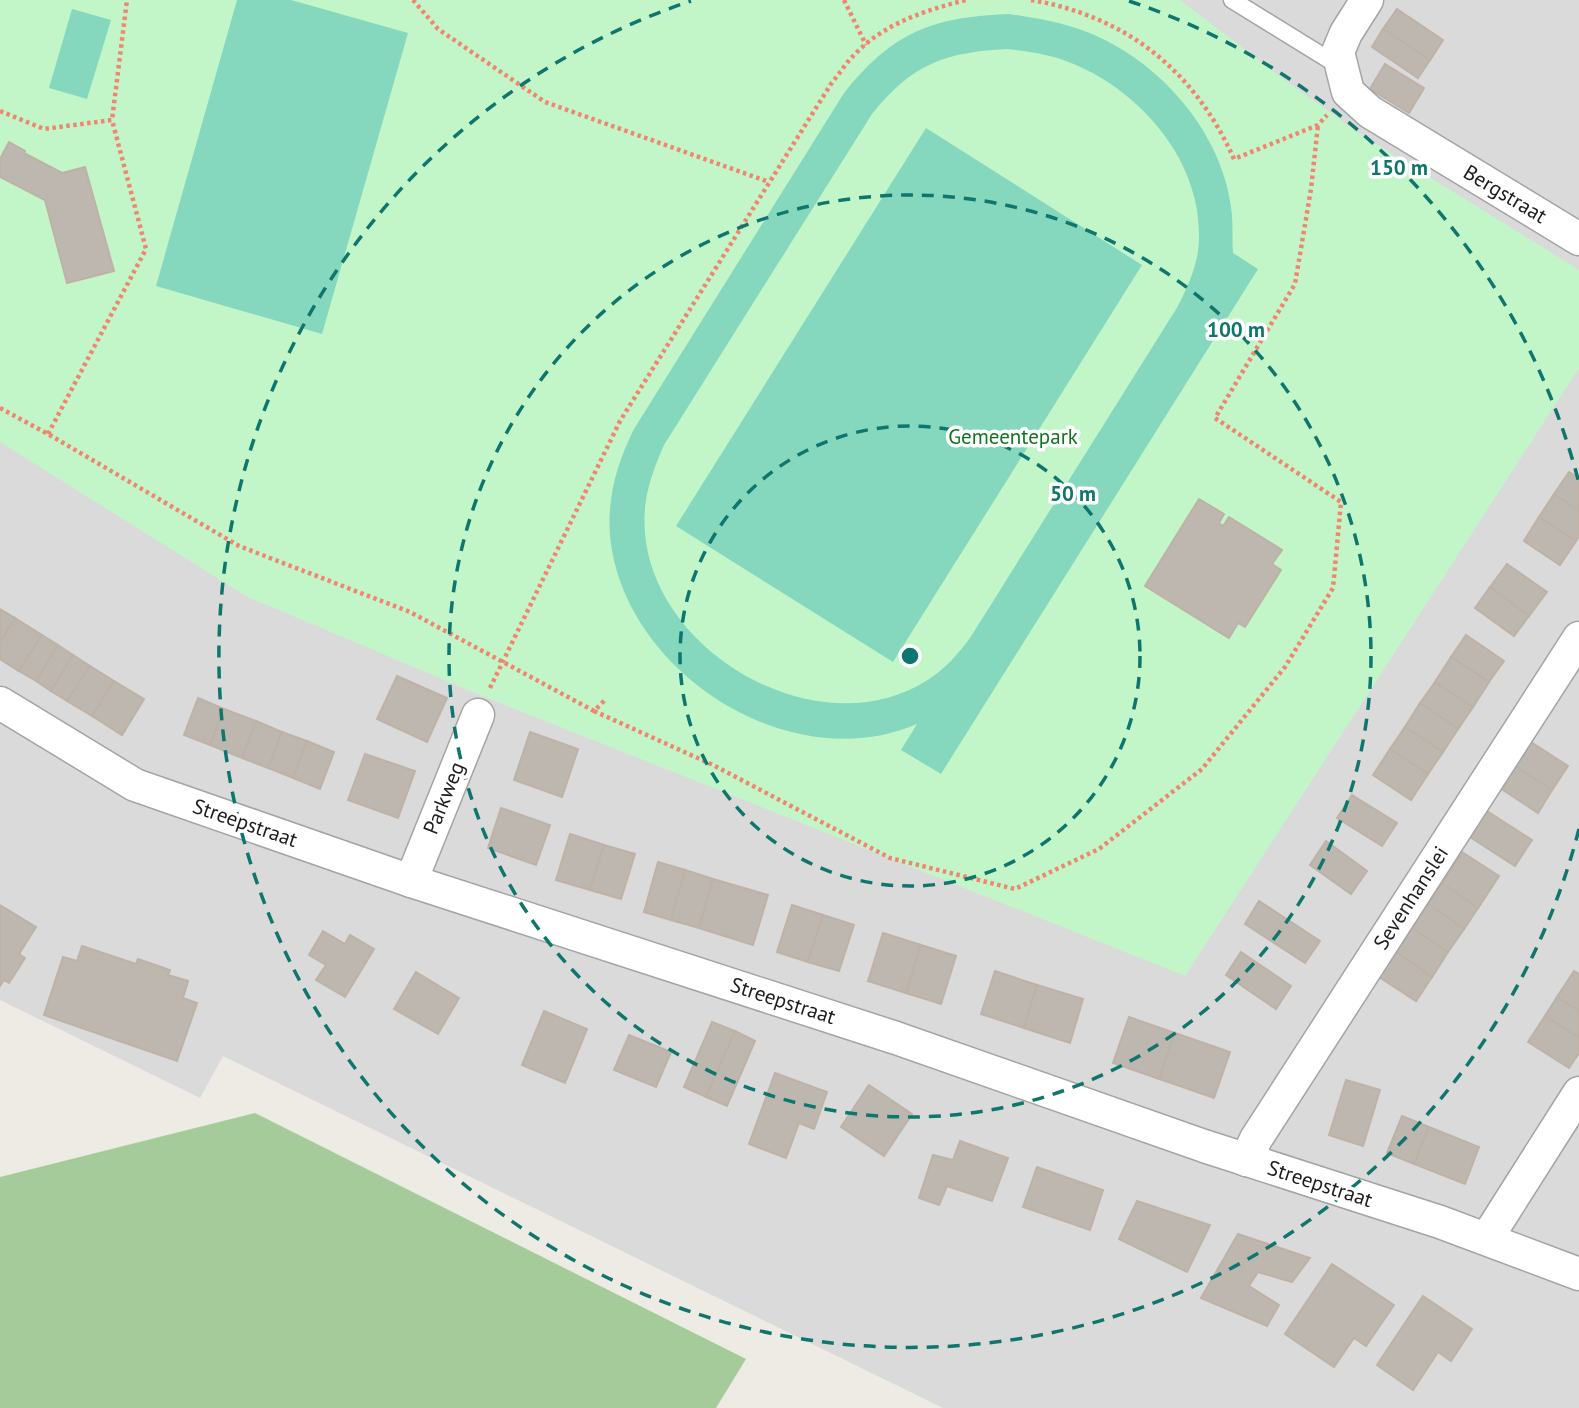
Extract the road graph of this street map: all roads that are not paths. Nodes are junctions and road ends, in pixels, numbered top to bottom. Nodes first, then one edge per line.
1 (1232, 0) edge
2 (1367, 0) edge
3 (1344, 80) junction
4 (1579, 239) edge
5 (1579, 638) edge
6 (0, 703) edge
7 (478, 715) road end
8 (411, 881) junction
9 (1579, 1093) edge
10 (1246, 1160) junction
11 (1487, 1238) junction
12 (1579, 1274) edge

1 - 3 lane, Bergstraat
2 - 3 street
3 - 4 street, Bergstraat
5 - 10 street, Sevenhanslei
6 - 8 street, Streepstraat
7 - 8 street, Parkweg
8 - 10 street, Streepstraat
9 - 11 street
10 - 11 street, Streepstraat
11 - 12 street, Streepstraat

